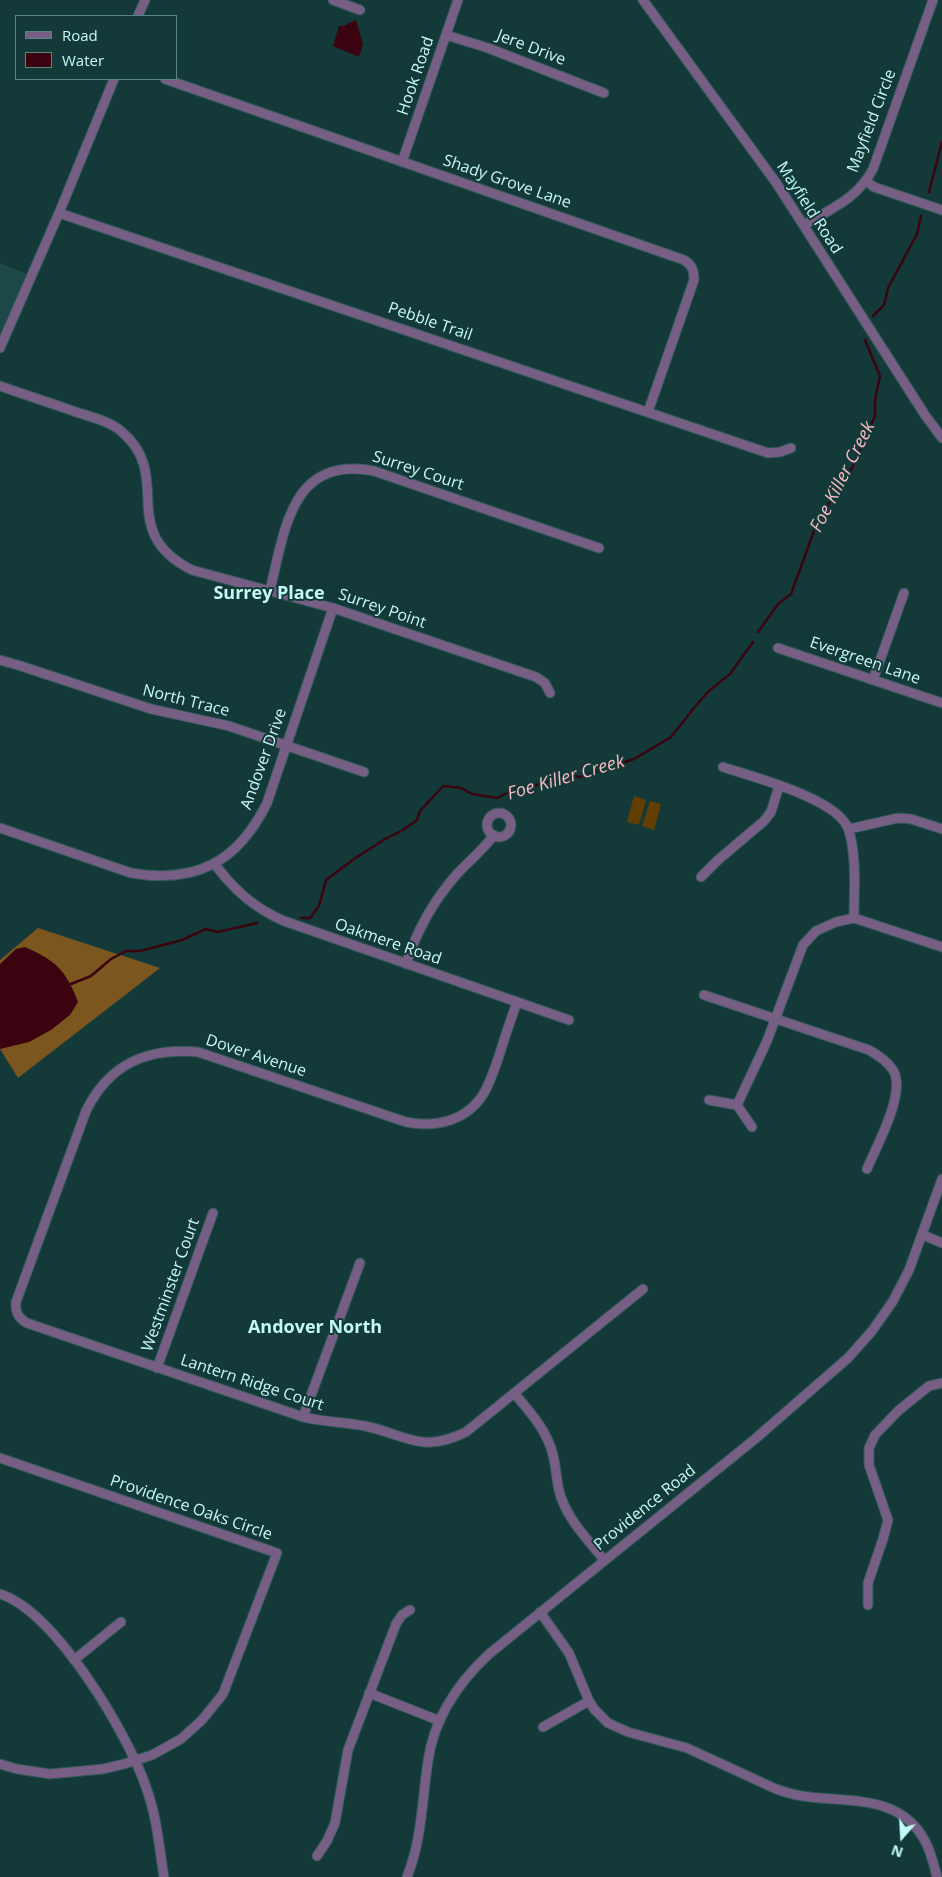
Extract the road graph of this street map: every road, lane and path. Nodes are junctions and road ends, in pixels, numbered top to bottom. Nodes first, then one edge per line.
1 (145, 0) edge
2 (333, 0) edge
3 (458, 0) edge
4 (643, 0) edge
5 (933, 0) edge
6 (360, 10) dead end
7 (138, 15) edge
8 (446, 34) junction
9 (114, 80) edge
10 (168, 80) edge
11 (604, 92) dead end
12 (402, 162) junction
13 (866, 182) junction
14 (942, 210) edge
15 (59, 213) junction
16 (804, 225) junction
17 (0, 348) edge
18 (0, 386) edge
19 (648, 412) junction
20 (942, 438) edge
21 (791, 448) dead end
22 (599, 548) dead end
23 (270, 590) junction
24 (904, 593) dead end
25 (333, 608) junction
26 (778, 648) dead end
27 (0, 660) edge
28 (873, 680) junction
29 (550, 693) dead end
30 (942, 703) edge
31 (287, 745) junction
32 (723, 767) dead end
33 (364, 772) dead end
34 (779, 786) junction
35 (0, 828) edge
36 (849, 829) junction
37 (942, 829) edge
38 (494, 836) dead end
39 (214, 863) junction
40 (701, 877) dead end
41 (854, 918) junction
42 (942, 946) edge
43 (406, 964) junction
44 (704, 994) dead end
45 (517, 1002) junction
46 (775, 1019) junction
47 (569, 1020) dead end
48 (709, 1100) dead end
49 (737, 1105) junction
50 (752, 1127) dead end
51 (867, 1169) dead end
52 (942, 1179) edge
53 (213, 1213) dead end
54 (923, 1235) junction
55 (942, 1243) edge
56 (360, 1263) dead end
57 (644, 1289) dead end
58 (17, 1315) joint
59 (157, 1368) junction
60 (942, 1383) edge
61 (514, 1393) junction
62 (303, 1417) junction
63 (0, 1458) edge
64 (604, 1560) junction
65 (0, 1594) edge
66 (868, 1605) dead end
67 (410, 1610) dead end
68 (540, 1612) junction
69 (121, 1622) dead end
70 (74, 1660) junction
71 (369, 1693) junction
72 (589, 1701) junction
73 (440, 1720) junction
74 (543, 1727) dead end
75 (136, 1761) junction
76 (0, 1764) edge
77 (317, 1856) dead end
78 (164, 1877) edge
79 (407, 1877) edge
80 (937, 1877) edge

1 - 7 street
2 - 6 street
3 - 8 street, Hook Road
4 - 16 street, Mayfield Road
5 - 13 street, Mayfield Circle
8 - 11 street, Jere Drive
8 - 12 street, Hook Road
9 - 15 street
10 - 12 street, Shady Grove Lane
12 - 19 street, Shady Grove Lane
13 - 14 street
13 - 16 street, Mayfield Circle
15 - 17 street
15 - 19 street, Pebble Trail
16 - 20 street, Mayfield Road
18 - 23 street, Surrey Point
19 - 21 street, Pebble Trail
22 - 23 street, Surrey Court
23 - 25 street, Surrey Point
24 - 28 street
25 - 29 street, Surrey Point
25 - 31 street, Andover Drive
26 - 28 street, Evergreen Lane
27 - 31 street, North Trace
28 - 30 street, Evergreen Lane
31 - 33 street, North Trace
31 - 39 street, Andover Drive
32 - 34 street
34 - 36 street
34 - 40 street
35 - 39 street, Andover Drive
36 - 37 street
36 - 41 street
38 - 43 street
39 - 43 street, Oakmere Road
41 - 42 street
41 - 46 street
43 - 45 street, Oakmere Road
44 - 46 street
45 - 47 street, Oakmere Road
45 - 58 street, Dover Avenue
46 - 49 street
46 - 51 street
48 - 49 street
49 - 50 street
52 - 54 street, Providence Road
53 - 59 street, Westminster Court
54 - 55 street
54 - 64 street, Providence Road
56 - 62 street
57 - 61 street, Lantern Ridge Court
58 - 59 street, Lantern Ridge Court
59 - 62 street, Lantern Ridge Court
60 - 66 street
61 - 62 street, Lantern Ridge Court
61 - 64 street
63 - 75 street, Providence Oaks Circle
64 - 68 street, Providence Road
65 - 70 street
67 - 71 street
68 - 72 street
68 - 73 street, Providence Road
69 - 70 street
70 - 75 street
71 - 73 street
71 - 77 street
72 - 74 street
72 - 80 street
73 - 79 street, Providence Road
75 - 76 street, Providence Oaks Circle
75 - 78 street

